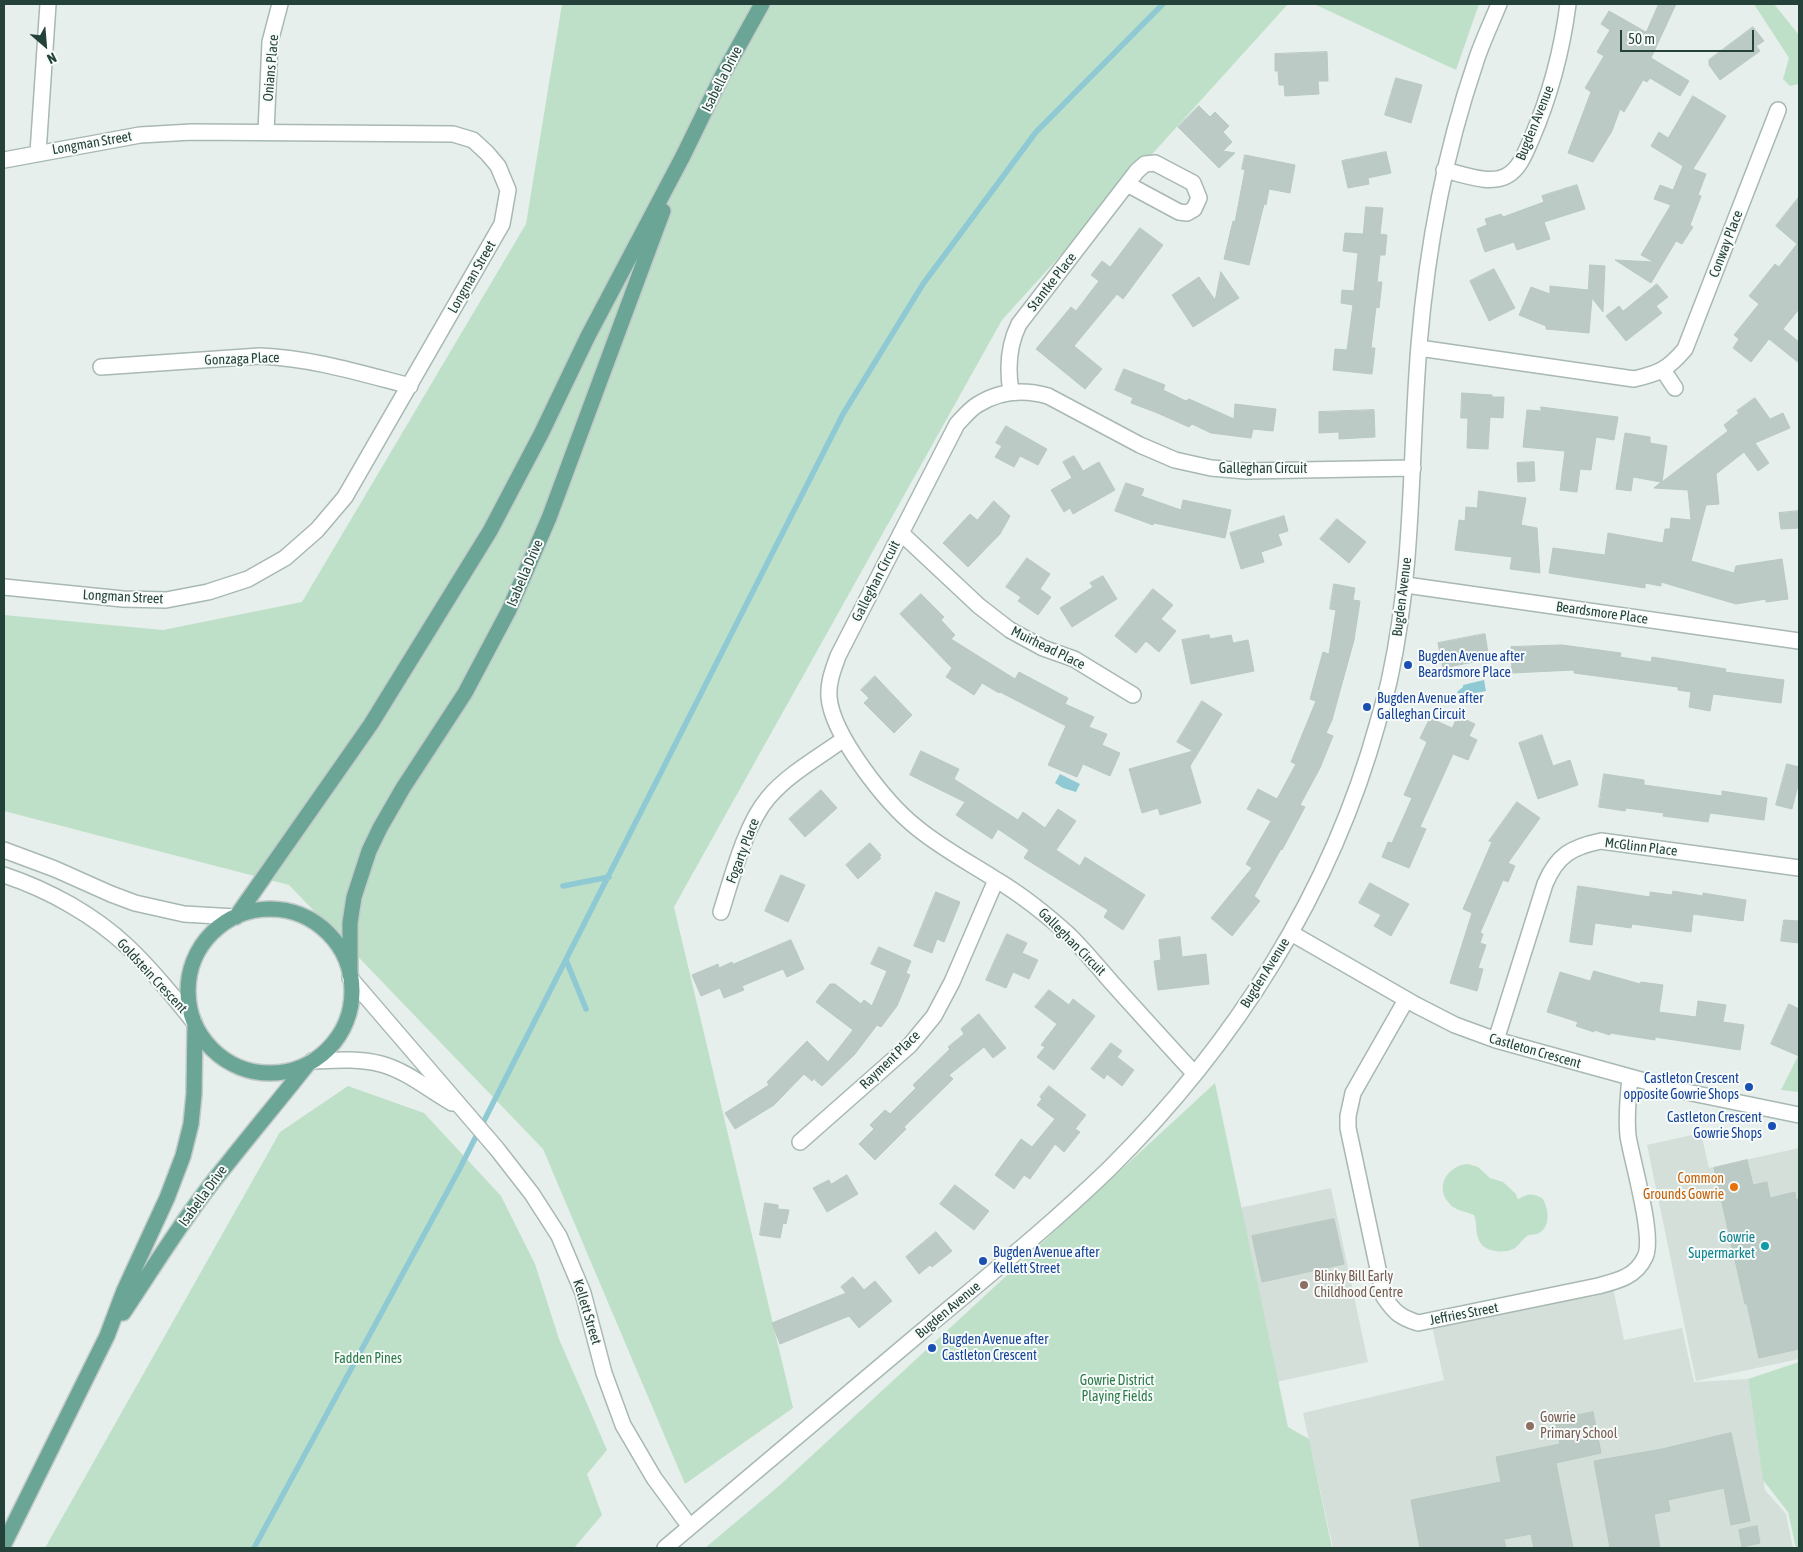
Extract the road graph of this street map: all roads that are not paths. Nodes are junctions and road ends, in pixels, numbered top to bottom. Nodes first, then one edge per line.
1 (48, 4) edge
2 (280, 4) edge
3 (762, 4) edge
4 (1499, 4) edge
5 (1568, 4) edge
6 (1778, 110) dead end
7 (266, 132) junction
8 (38, 153) junction
9 (684, 156) junction
10 (4, 160) edge
11 (1444, 170) junction
12 (1127, 184) dead end
13 (1419, 348) junction
14 (101, 367) dead end
15 (1663, 370) junction
16 (410, 386) junction
17 (1674, 388) dead end
18 (1011, 392) junction
19 (1413, 468) junction
20 (901, 533) junction
21 (1406, 585) junction
22 (4, 587) edge
23 (1799, 641) edge
24 (1133, 695) dead end
25 (844, 740) junction
26 (4, 850) edge
27 (1799, 868) edge
28 (4, 875) edge
29 (996, 880) junction
30 (720, 912) dead end
31 (236, 917) junction
32 (1291, 933) junction
33 (350, 976) junction
34 (1406, 1000) junction
35 (194, 1023) junction
36 (1496, 1040) junction
37 (310, 1062) junction
38 (1194, 1074) junction
39 (1630, 1078) junction
40 (462, 1109) junction
41 (1799, 1115) edge
42 (800, 1142) dead end
43 (107, 1336) junction
44 (690, 1527) junction
45 (4, 1544) edge
46 (665, 1548) edge

1 - 8 street
2 - 7 street, Onians Place
3 - 9 main road, Isabella Drive
4 - 11 street, Bugden Avenue
5 - 11 street, Bugden Avenue
6 - 15 street, Conway Place
7 - 8 street, Longman Street
7 - 16 street, Longman Street
8 - 10 street, Longman Street
9 - 31 main road, Isabella Drive
9 - 33 main road, Isabella Drive
11 - 13 street, Bugden Avenue
12 - 18 street, Stantke Place
13 - 15 street, Conway Place
13 - 19 street, Bugden Avenue
14 - 16 street, Gonzaga Place
15 - 17 street
16 - 22 street, Longman Street
18 - 19 street, Galleghan Circuit
18 - 20 street, Galleghan Circuit
19 - 21 street, Bugden Avenue
20 - 24 street, Muirhead Place
20 - 25 street, Galleghan Circuit
21 - 23 street, Beardsmore Place
21 - 32 street, Bugden Avenue
25 - 29 street, Galleghan Circuit
25 - 30 street, Fogarty Place
26 - 31 street
27 - 36 street, McGlinn Place
28 - 35 street, Goldstein Crescent
29 - 38 street, Galleghan Circuit
29 - 42 street, Rayment Place
31 - 33 main road
31 - 35 main road
32 - 34 street, Castleton Crescent
32 - 38 street, Bugden Avenue
33 - 37 main road
33 - 40 street, Kellett Street
34 - 36 street, Castleton Crescent
34 - 39 street, Jeffries Street
35 - 37 main road
35 - 43 main road, Isabella Drive
36 - 39 street, Castleton Crescent
37 - 40 street, Kellett Street
37 - 43 main road, Isabella Drive
38 - 44 street, Bugden Avenue
39 - 41 street, Castleton Crescent
40 - 44 street, Kellett Street
43 - 45 main road, Isabella Drive
44 - 46 street, Bugden Avenue

